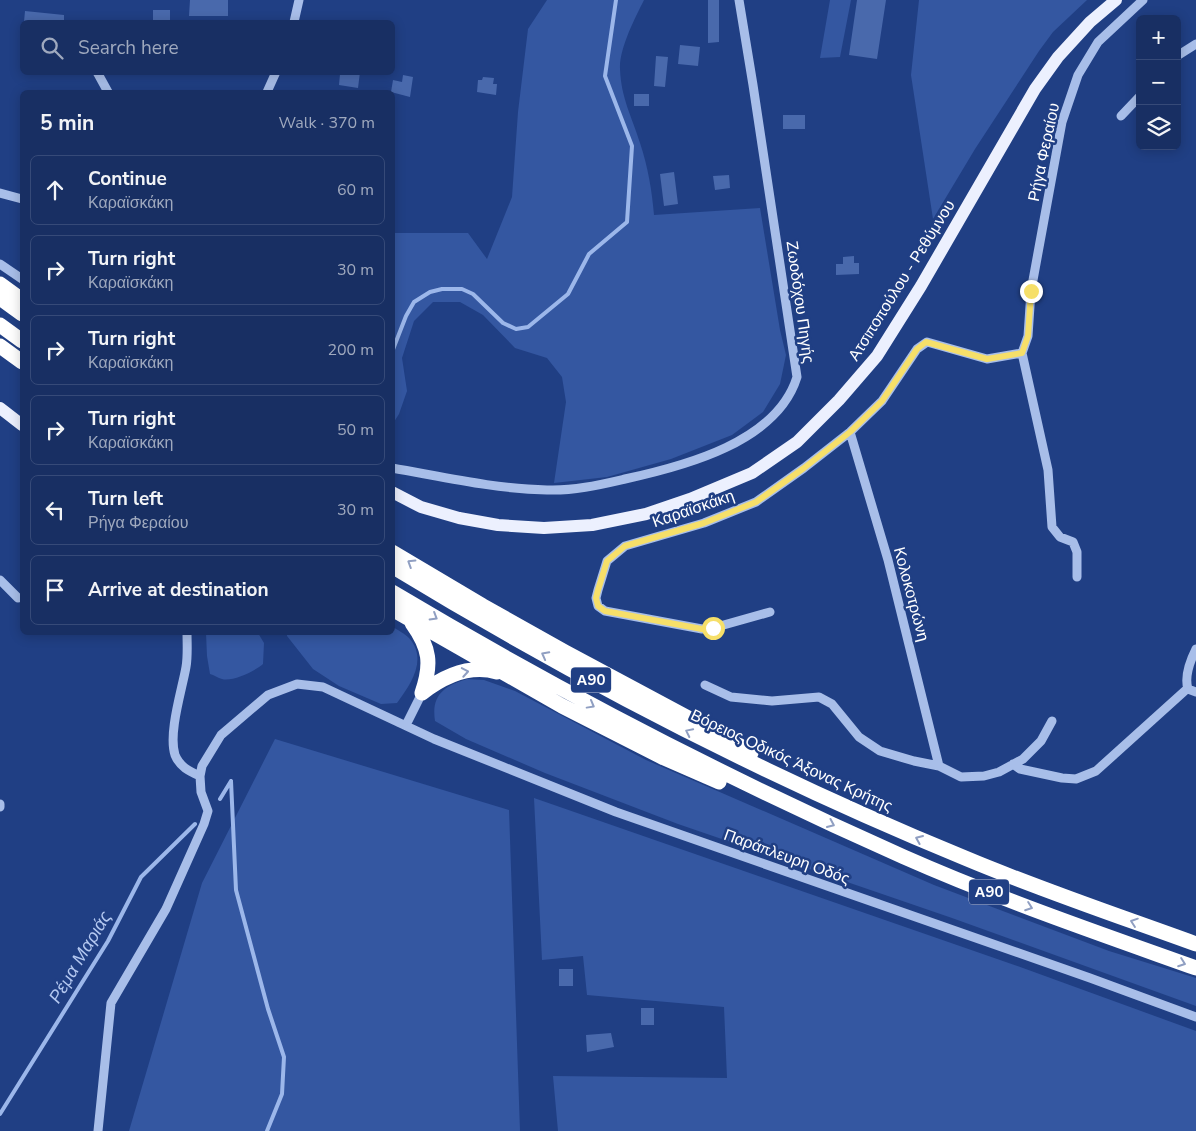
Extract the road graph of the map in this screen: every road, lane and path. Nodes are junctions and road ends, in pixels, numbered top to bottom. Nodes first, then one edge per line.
1 (298, 0) edge
2 (739, 0) edge
3 (1116, 0) edge
4 (1143, 0) edge
5 (294, 20) edge
6 (1196, 44) edge
7 (1181, 53) edge
8 (99, 75) edge
9 (275, 75) edge
10 (107, 90) edge
11 (268, 90) edge
12 (1136, 100) edge
13 (1121, 116) dead end
14 (0, 193) edge
15 (20, 198) edge
16 (0, 264) edge
17 (20, 278) edge
18 (0, 284) edge
19 (0, 298) edge
20 (20, 299) edge
21 (20, 313) edge
22 (0, 325) edge
23 (20, 340) edge
24 (0, 346) edge
25 (1022, 353) junction
26 (20, 361) edge
27 (0, 408) edge
28 (20, 423) edge
29 (850, 432) junction
30 (395, 469) edge
31 (395, 494) edge
32 (395, 554) edge
33 (395, 568) edge
34 (1077, 577) dead end
35 (0, 580) edge
36 (395, 594) edge
37 (18, 598) dead end
38 (395, 610) edge
39 (770, 612) dead end
40 (187, 635) edge
41 (1196, 649) edge
42 (512, 678) junction
43 (704, 685) dead end
44 (1191, 690) edge
45 (422, 693) junction
46 (1052, 720) dead end
47 (406, 725) junction
48 (1013, 764) junction
49 (939, 766) junction
50 (200, 776) junction
51 (795, 784) junction
52 (787, 804) junction
53 (1196, 944) edge
54 (1196, 968) edge
55 (1196, 1017) edge
56 (98, 1131) edge

1 - 5 street
2 - 30 street, Ζωοδόχου Πηγής
3 - 31 main road, Ατσιποπούλου - Ρεθύμνου
4 - 25 street, Ρήγα Φεραίου
6 - 7 street
8 - 10 street
9 - 11 street
12 - 13 street
14 - 15 street
16 - 17 street
18 - 20 highway
19 - 21 highway
22 - 23 highway
24 - 26 highway
25 - 29 street, Καραϊσκάκη
25 - 34 street
27 - 28 main road
29 - 39 street, Καραϊσκάκη
29 - 49 street, Κολοκοτρώνη
51 -> 32 highway
51 -> 33 highway, Βόρειος Οδικός Άξονας Κρήτης / Α90
35 - 37 street
36 -> 52 highway, Α90
38 - 42 highway
38 - 45 highway
40 - 50 street
41 - 44 street
45 -> 42 highway
42 - 52 highway
43 - 49 street
44 - 48 street
45 - 47 street
46 - 48 street
47 - 50 street, Παράπλευρη Οδός
47 - 55 street, Παράπλευρη Οδός
48 - 49 street
50 - 56 street
53 -> 51 highway, Βόρειος Οδικός Άξονας Κρήτης / Α90
52 -> 54 highway, Α90

